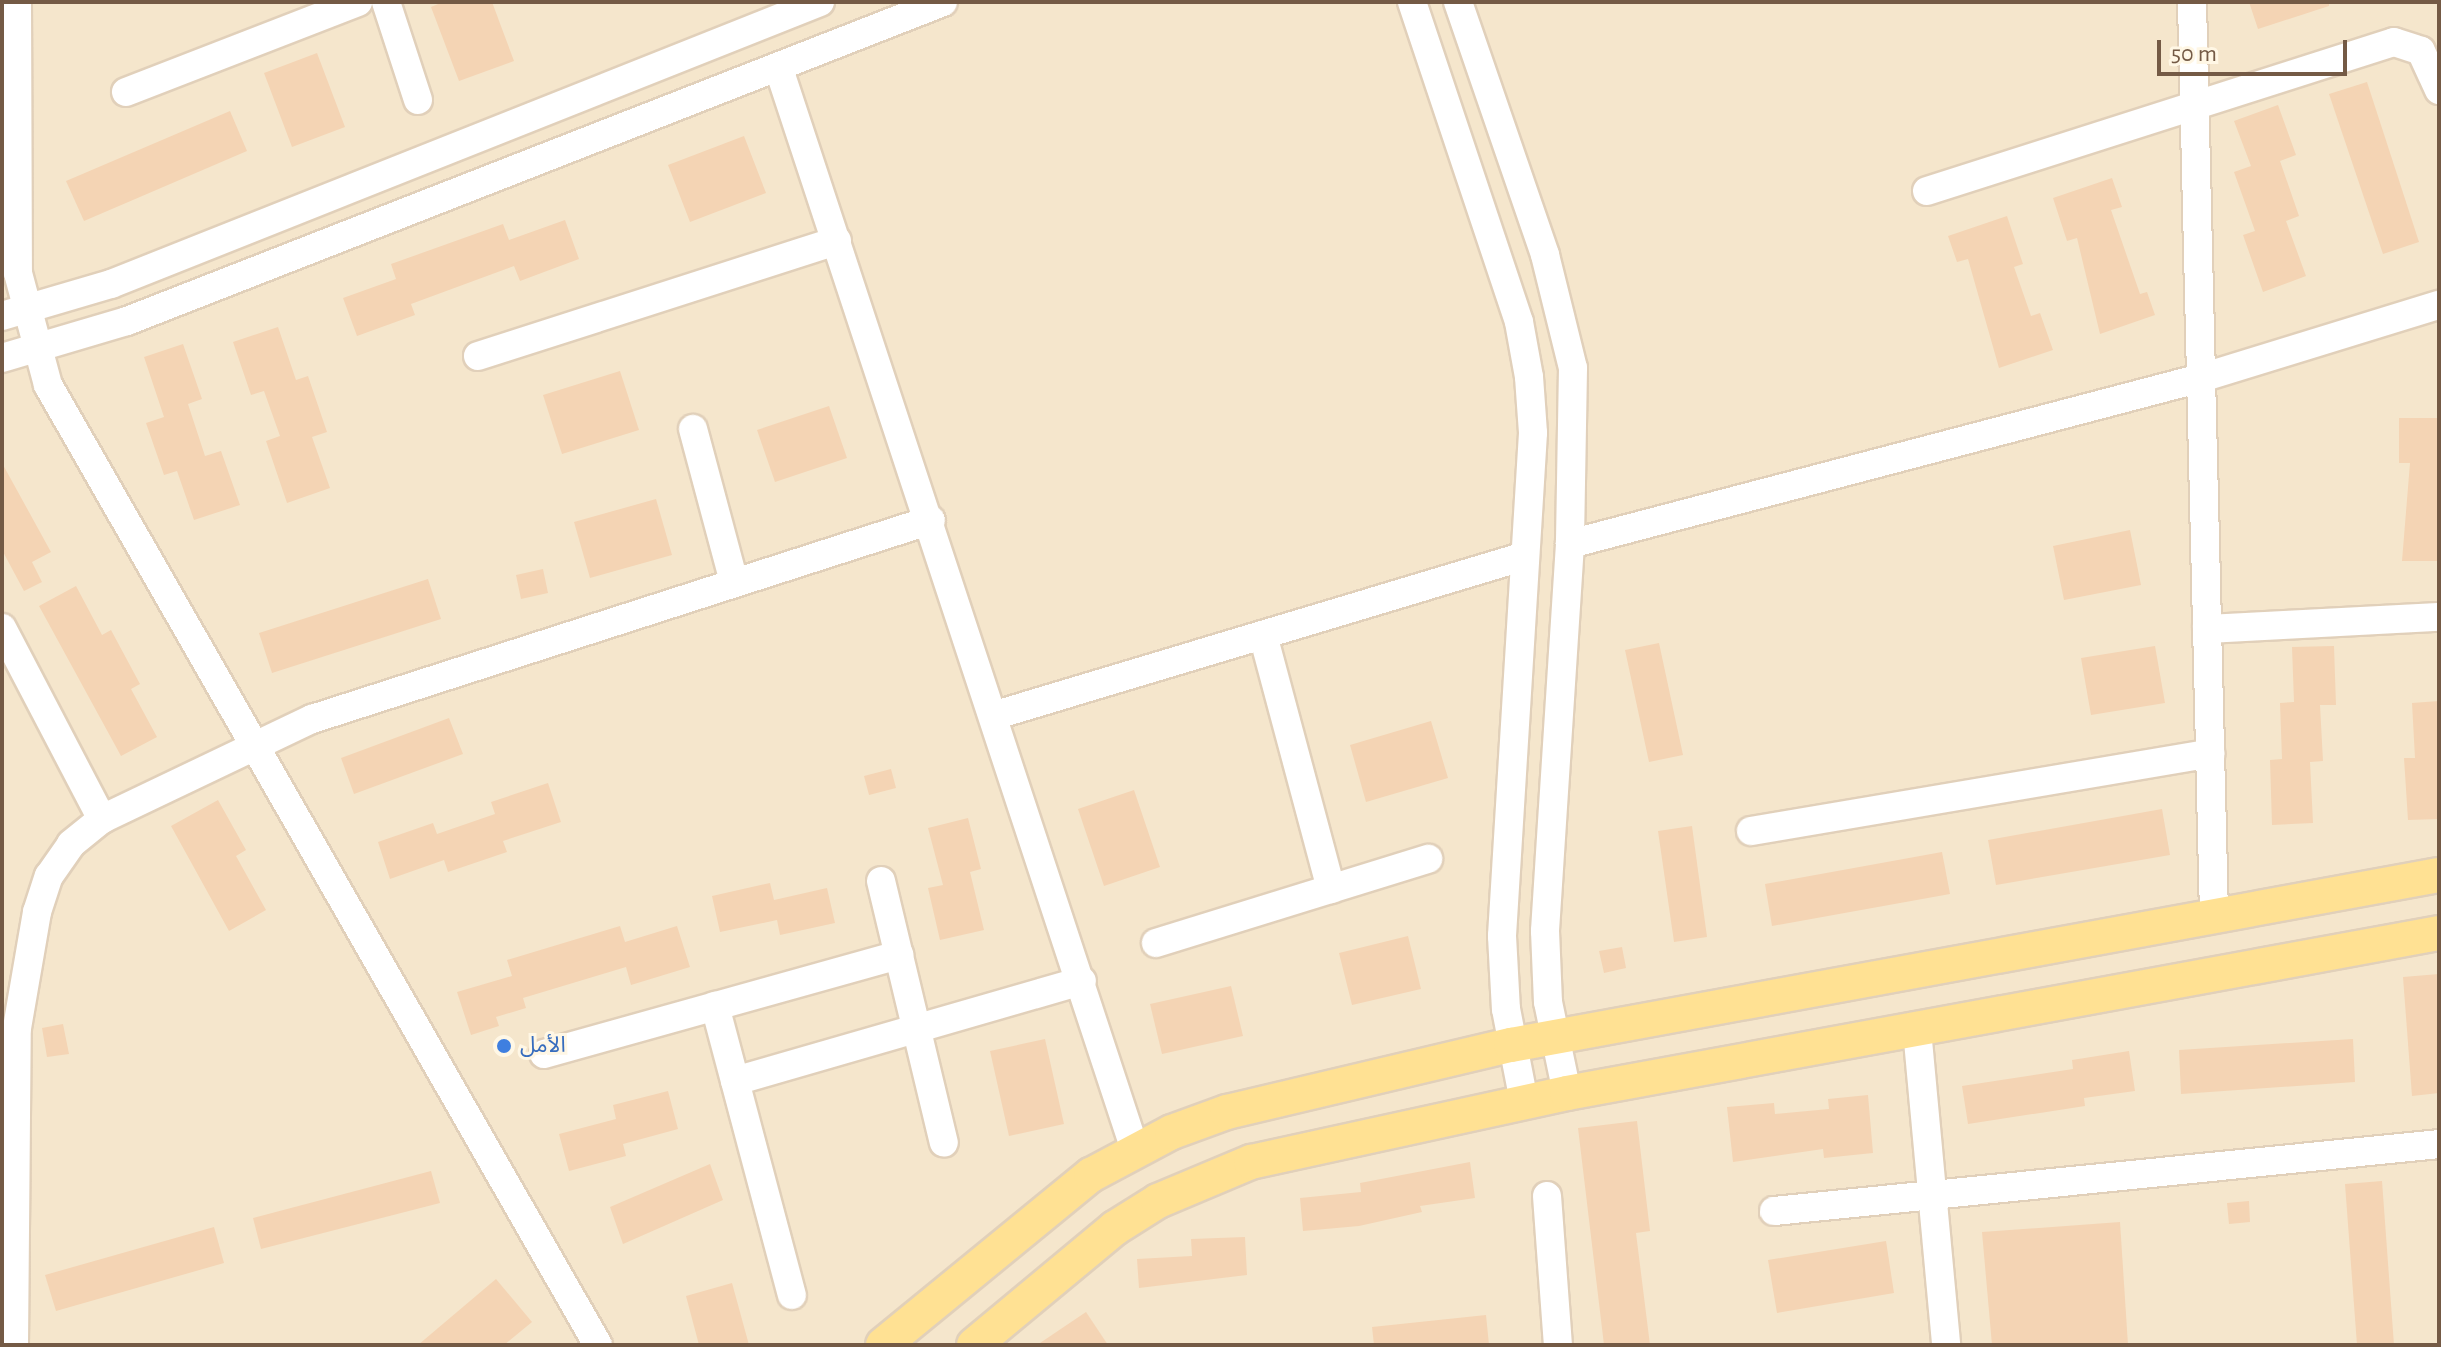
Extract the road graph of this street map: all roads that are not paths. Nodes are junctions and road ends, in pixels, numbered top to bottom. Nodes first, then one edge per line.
1 (17, 2) edge
2 (358, 2) edge
3 (386, 2) edge
4 (820, 2) edge
5 (943, 2) edge
6 (1412, 2) edge
7 (1458, 2) edge
8 (2192, 2) edge
9 (779, 69) junction
10 (2439, 90) edge
11 (126, 92) dead end
12 (418, 100) dead end
13 (2196, 104) junction
14 (1927, 191) dead end
15 (837, 241) junction
16 (2439, 305) edge
17 (13, 314) edge
18 (36, 352) junction
19 (478, 356) dead end
20 (2, 358) edge
21 (2201, 378) junction
22 (693, 429) dead end
23 (931, 520) junction
24 (1570, 544) junction
25 (1525, 556) junction
26 (734, 582) junction
27 (2439, 617) edge
28 (2, 628) edge
29 (2207, 629) junction
30 (1263, 635) junction
31 (996, 715) junction
32 (252, 742) junction
33 (2210, 753) junction
34 (102, 819) junction
35 (1751, 831) dead end
36 (1428, 859) dead end
37 (2439, 875) edge
38 (881, 881) dead end
39 (1331, 889) junction
40 (2214, 917) junction
41 (2439, 933) edge
42 (1156, 943) dead end
43 (899, 955) junction
44 (1082, 981) junction
45 (715, 1006) junction
46 (917, 1028) junction
47 (1917, 1030) junction
48 (1554, 1037) junction
49 (1511, 1045) junction
50 (544, 1054) dead end
51 (735, 1081) junction
52 (1567, 1093) junction
53 (1524, 1102) junction
54 (944, 1143) dead end
55 (2439, 1144) edge
56 (1135, 1150) junction
57 (1932, 1195) junction
58 (1547, 1196) dead end
59 (1774, 1211) dead end
60 (792, 1295) dead end
61 (14, 1345) edge
62 (598, 1345) edge
63 (883, 1345) edge
64 (974, 1345) edge
65 (1558, 1345) edge
66 (1946, 1345) edge

1 - 17 street
2 - 11 street
3 - 12 street
4 - 17 street
5 - 9 street
6 - 25 street
7 - 24 street
8 - 13 street
9 - 15 street
9 - 18 street
10 - 13 street
13 - 14 street
13 - 21 street
15 - 19 street
15 - 23 street
16 - 21 street
17 - 18 street
18 - 20 street
18 - 32 street
21 - 24 street
21 - 29 street
22 - 26 street
23 - 26 street
23 - 31 street
24 - 48 street
25 - 30 street
25 - 49 street
26 - 32 street
27 - 29 street
28 - 34 street
29 - 33 street
30 - 31 street
30 - 39 street
31 - 44 street
32 - 34 street
32 - 62 street
33 - 35 street
33 - 40 street
34 - 61 street
36 - 39 street
37 - 40 main road
38 - 43 street
39 - 42 street
40 - 48 main road
41 - 47 main road
43 - 45 street
43 - 46 street
44 - 46 street
44 - 56 street
45 - 50 street
45 - 51 street
46 - 51 street
46 - 54 street
47 - 52 main road
47 - 57 street
48 - 49 main road
48 - 52 street
49 - 53 street
49 - 56 main road
51 - 60 street
52 - 53 main road
53 - 64 main road
55 - 57 street
56 - 63 main road
57 - 59 street
57 - 66 street
58 - 65 street

